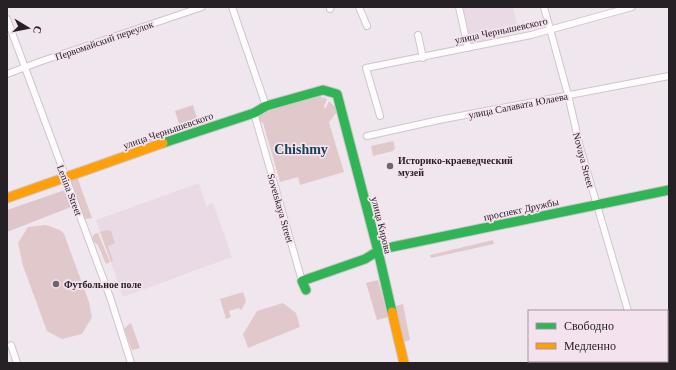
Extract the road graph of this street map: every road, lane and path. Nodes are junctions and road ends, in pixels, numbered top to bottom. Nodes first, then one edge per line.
1 (202, 7) edge
2 (232, 7) edge
3 (359, 7) edge
4 (459, 7) edge
5 (544, 7) edge
6 (632, 7) edge
7 (7, 19) edge
8 (367, 26) dead end
9 (550, 30) junction
10 (418, 35) dead end
11 (468, 48) junction
12 (423, 58) junction
13 (25, 67) junction
14 (7, 74) edge
15 (669, 76) edge
16 (337, 94) joint
17 (568, 95) junction
18 (266, 106) junction
19 (254, 113) junction
20 (380, 116) dead end
21 (367, 136) dead end
22 (65, 177) junction
23 (669, 190) edge
24 (7, 198) edge
25 (597, 206) junction
26 (378, 251) junction
27 (302, 281) junction
28 (306, 290) dead end
29 (628, 310) edge
30 (11, 345) dead end
31 (17, 363) edge
32 (131, 363) edge
33 (404, 363) edge

1 - 13 street, Первомайский переулок
2 - 18 street
3 - 8 street
4 - 11 street
5 - 9 street, Novaya Street
6 - 9 street, улица Чернышевского
7 - 13 street, Lenina Street
9 - 11 street, улица Чернышевского
9 - 17 street, Novaya Street
10 - 12 street
11 - 12 street, улица Чернышевского
12 - 20 street, улица Чернышевского
13 - 14 street, Первомайский переулок
13 - 22 street, Lenina Street
15 - 17 street, улица Салавата Юлаева
16 - 18 street, улица Чернышевского
16 - 26 street, улица Кирова
17 - 21 street, улица Салавата Юлаева
17 - 25 street, Novaya Street
18 - 19 street, улица Чернышевского
19 - 22 street, улица Чернышевского
19 - 27 street, Sovetskaya Street
22 - 24 street, улица Чернышевского
22 - 32 street, Lenina Street
23 - 25 street, проспект Дружбы
25 - 26 street, проспект Дружбы
25 - 29 street, Novaya Street
26 - 27 street, проспект Дружбы
26 - 33 street, улица Кирова
27 - 28 street
30 - 31 street

